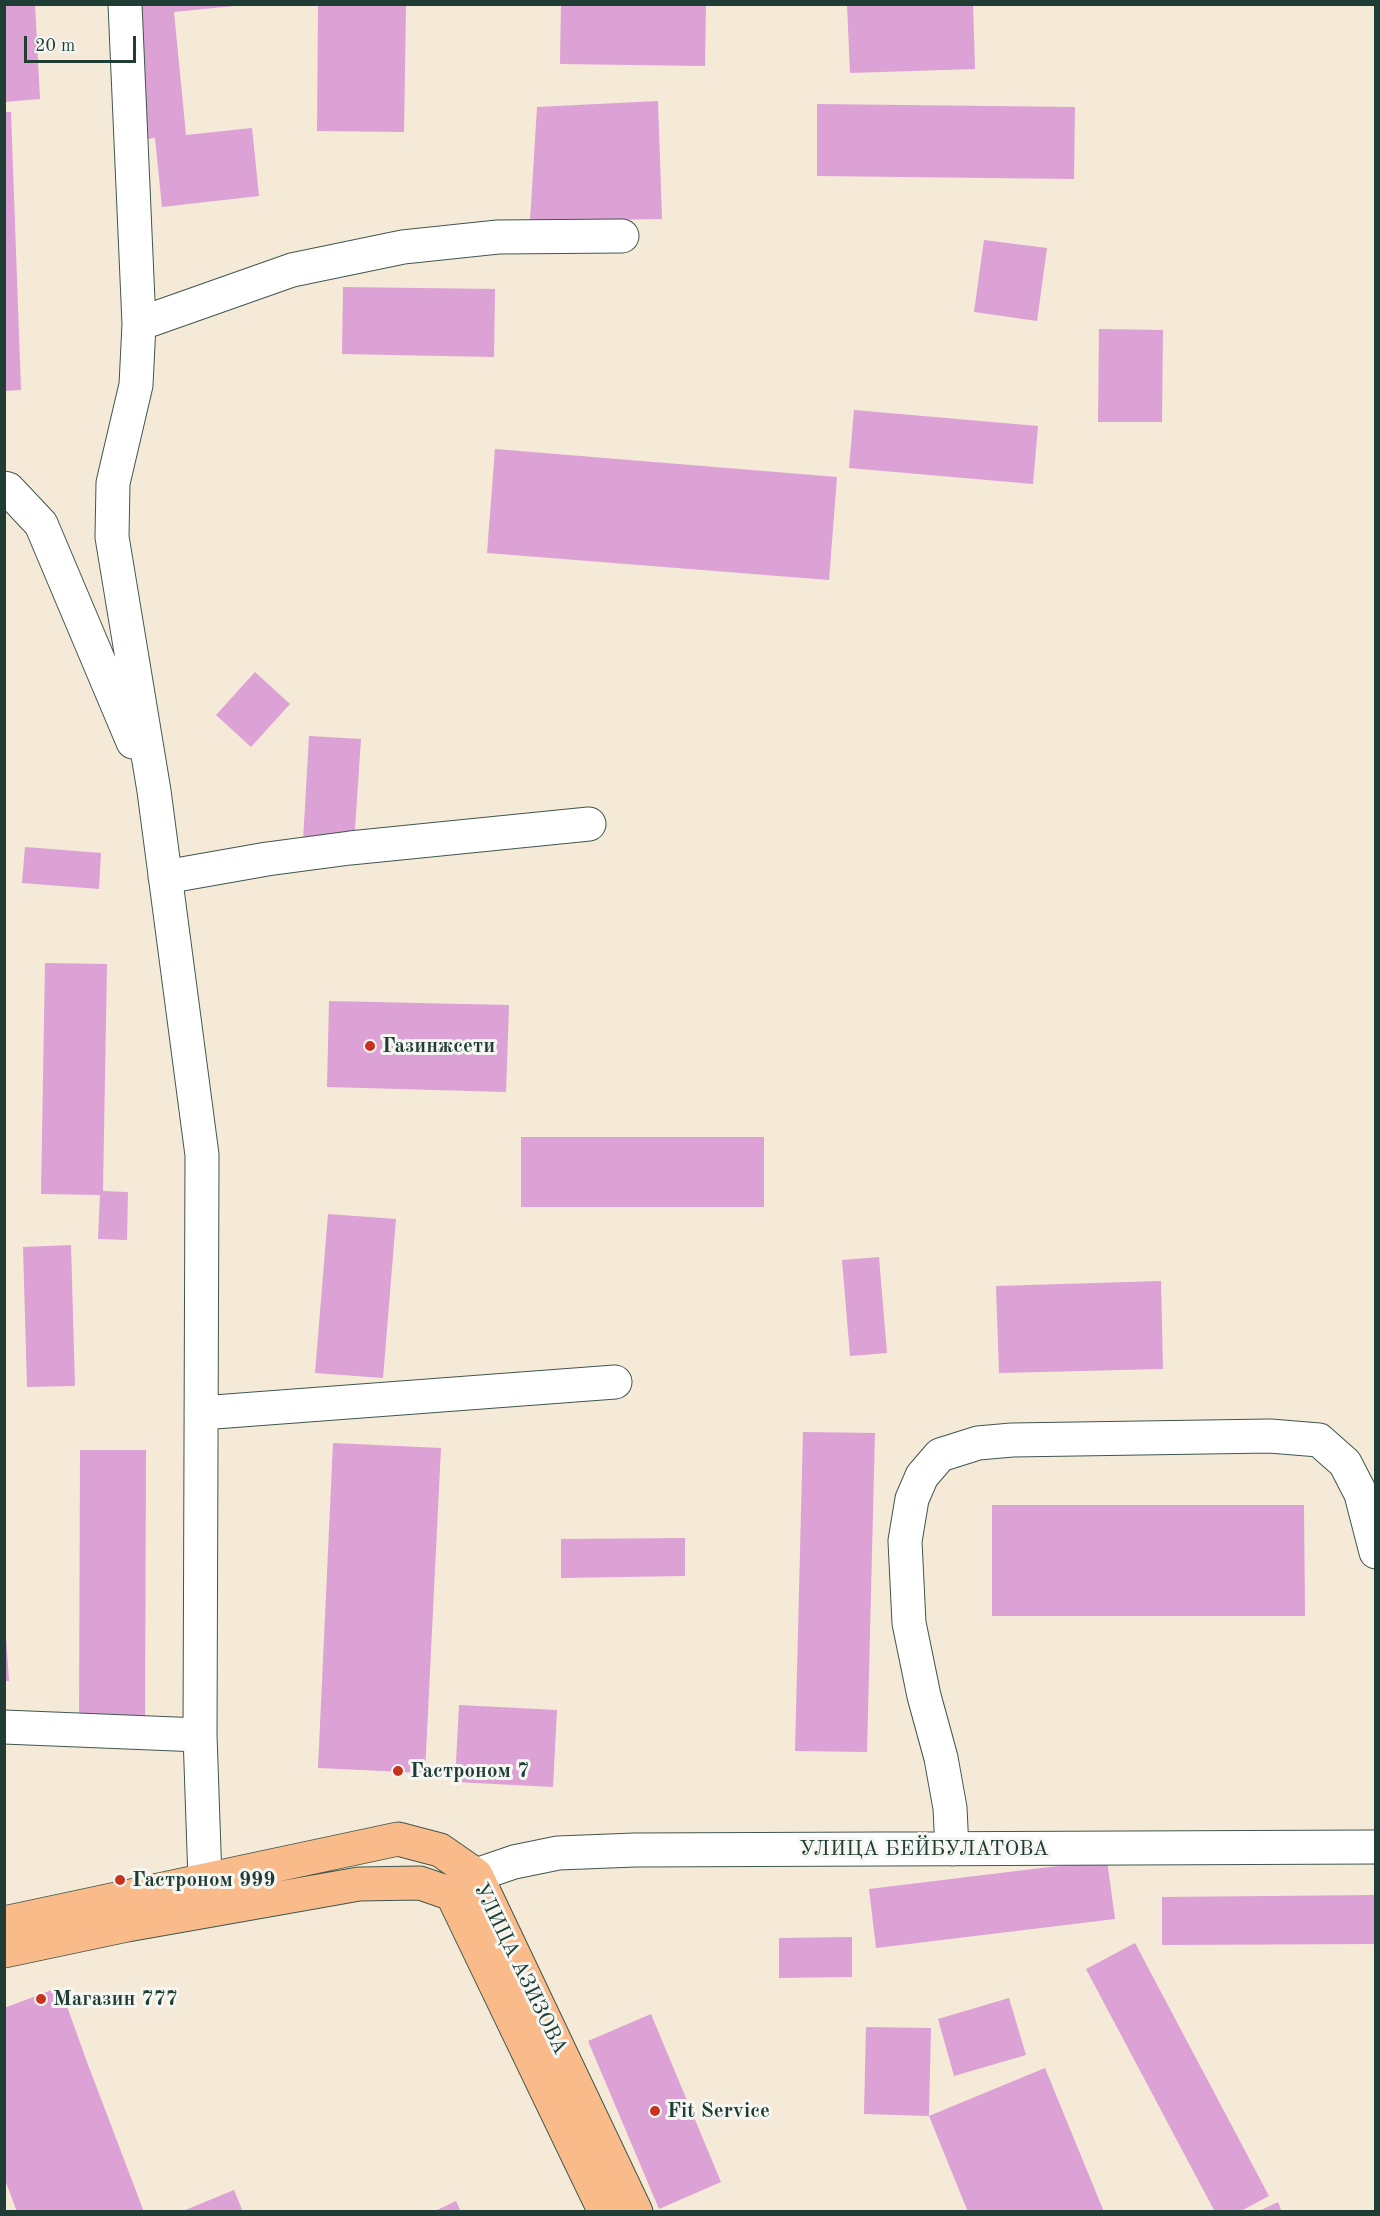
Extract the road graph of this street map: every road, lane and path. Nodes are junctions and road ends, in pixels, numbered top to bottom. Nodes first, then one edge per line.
1 (125, 4) edge
2 (622, 236) dead end
3 (139, 324) junction
4 (4, 488) edge
5 (154, 791) junction
6 (589, 824) dead end
7 (165, 877) junction
8 (615, 1382) dead end
9 (201, 1413) junction
10 (1376, 1552) edge
11 (4, 1727) edge
12 (200, 1735) junction
13 (1376, 1847) edge
14 (952, 1849) junction
15 (476, 1875) junction
16 (205, 1880) junction
17 (4, 1923) edge
18 (4, 1951) edge
19 (605, 2211) edge
20 (636, 2211) edge

1 - 3 street
2 - 3 street
3 - 5 street
4 - 5 street
5 - 7 street
6 - 7 street
7 - 9 street
8 - 9 street
9 - 12 street
10 - 14 street
11 - 12 street
12 - 16 street
13 - 14 street, УЛИЦА БЕЙБУЛАТОВА
14 - 15 street, УЛИЦА БЕЙБУЛАТОВА
15 - 16 main road, УЛИЦА АЗИЗОВА
15 - 20 main road, УЛИЦА АЗИЗОВА
16 - 17 main road, УЛИЦА АЗИЗОВА
18 - 19 main road, УЛИЦА АЗИЗОВА

